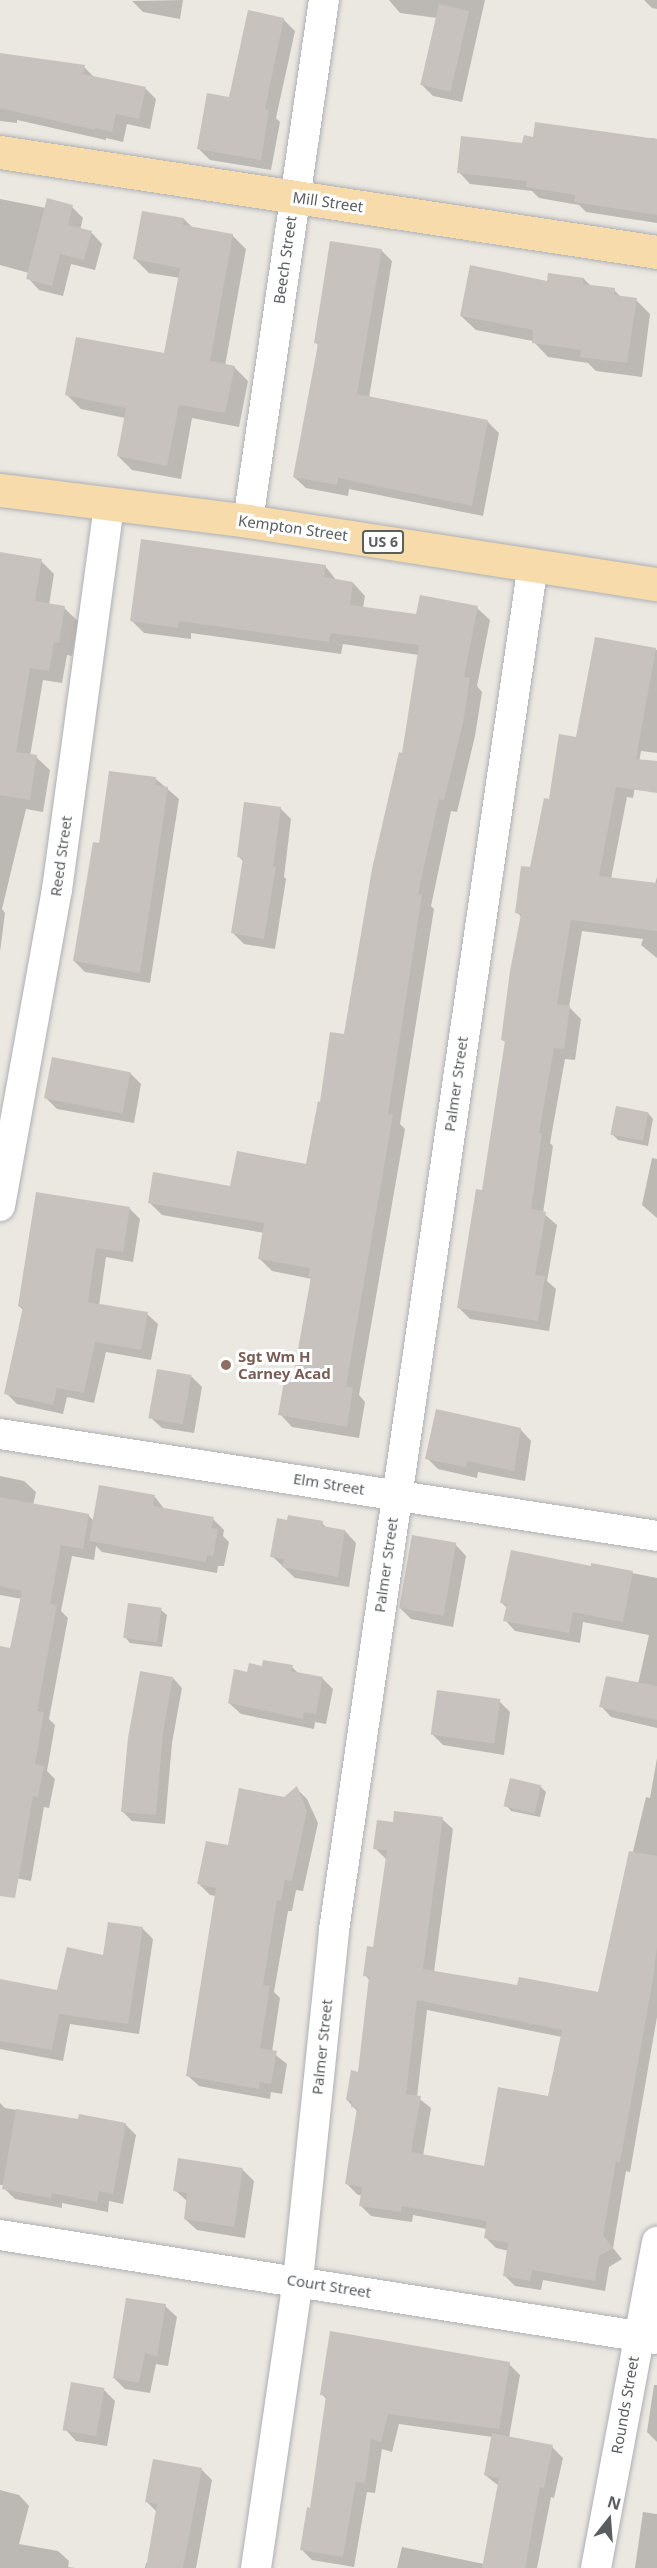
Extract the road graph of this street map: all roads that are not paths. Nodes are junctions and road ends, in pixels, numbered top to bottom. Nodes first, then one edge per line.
1 (324, 0) edge
2 (0, 152) edge
3 (294, 197) junction
4 (657, 252) edge
5 (0, 490) edge
6 (109, 504) junction
7 (248, 521) junction
8 (533, 564) junction
9 (657, 584) edge
10 (0, 1206) edge
11 (0, 1434) edge
12 (396, 1494) junction
13 (657, 1536) edge
14 (0, 2235) edge
15 (657, 2242) edge
16 (298, 2280) junction
17 (647, 2337) edge
18 (256, 2568) edge
19 (596, 2568) edge

1 - 3 street, Beech Street
2 - 3 main road, Mill Street
3 - 4 main road, Mill Street
3 - 7 street, Beech Street
5 - 6 main road, Kempton Street / US 6
6 - 7 main road, Kempton Street / US 6
6 - 10 street, Reed Street
7 - 8 main road, Kempton Street / US 6
8 - 9 main road, Kempton Street / US 6
8 - 12 street, Palmer Street
11 - 12 street, Elm Street
12 - 13 street, Elm Street
12 - 16 street, Palmer Street
14 - 16 street, Court Street
15 - 17 street, Rounds Street
16 - 17 street, Court Street
16 - 18 street, Palmer Street
17 - 19 street, Rounds Street

